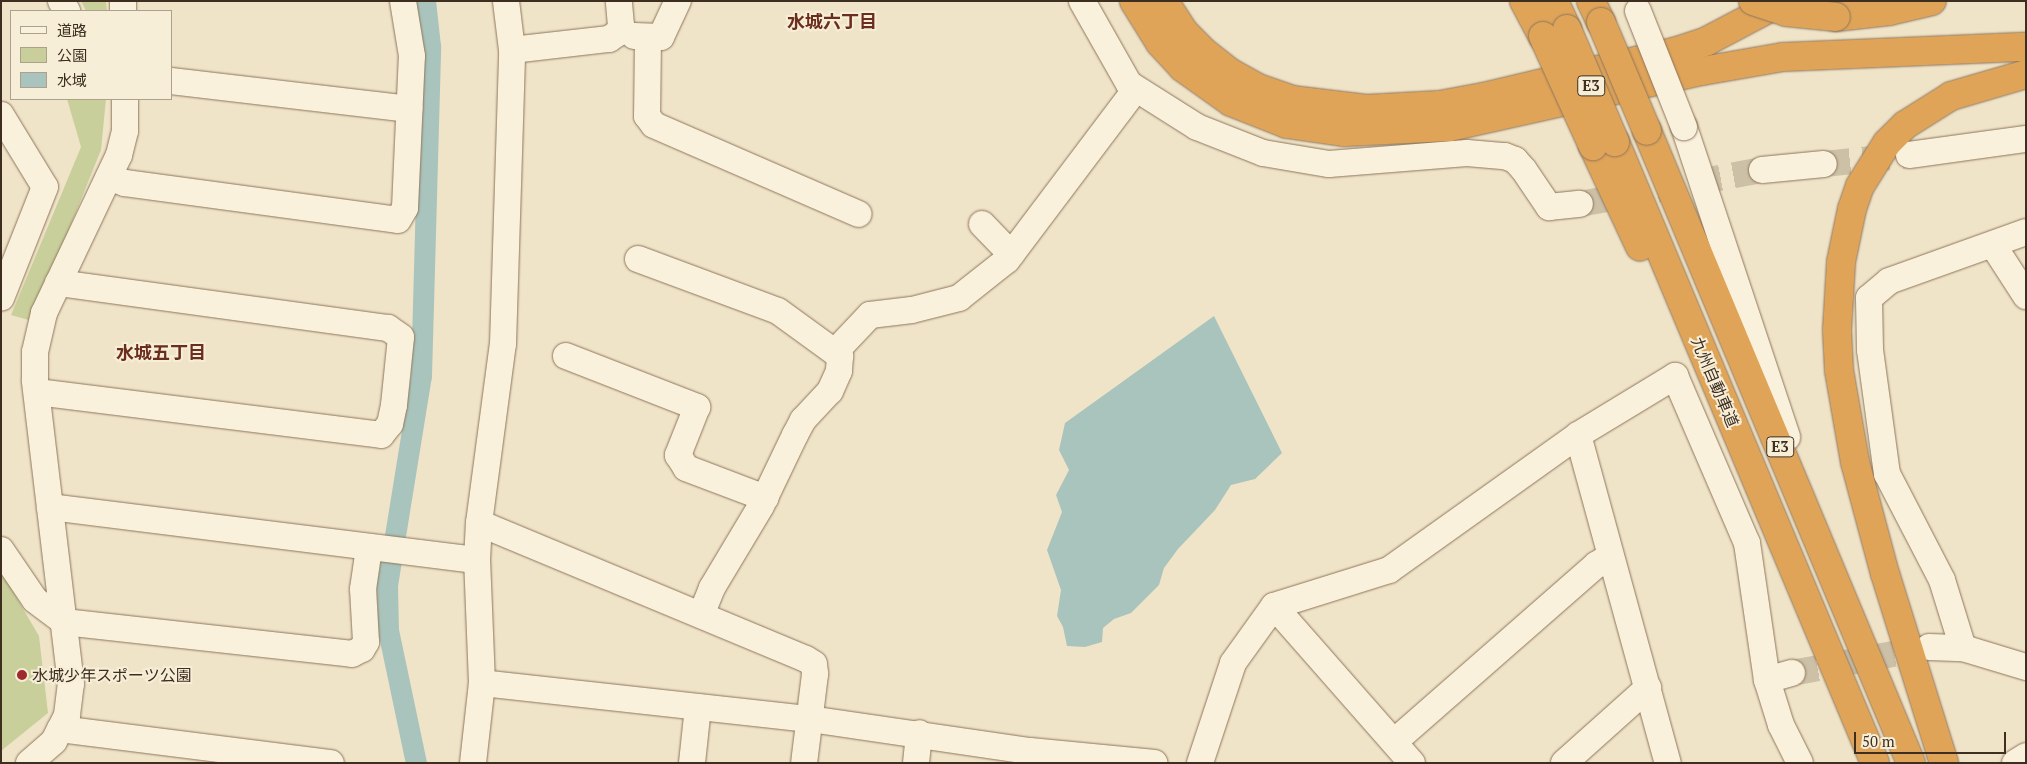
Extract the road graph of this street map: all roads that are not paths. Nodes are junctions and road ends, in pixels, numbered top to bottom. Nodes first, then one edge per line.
1 (403, 1) edge
2 (506, 1) edge
3 (619, 1) edge
4 (678, 1) edge
5 (1082, 1) edge
6 (1134, 1) edge
7 (1164, 1) edge
8 (1524, 1) edge
9 (1554, 1) edge
10 (1753, 1) edge
11 (1783, 1) edge
12 (1932, 1) edge
13 (1636, 6) edge
14 (1596, 12) edge
15 (618, 33) junction
16 (1555, 33) junction
17 (648, 39) junction
18 (2026, 47) edge
19 (512, 50) junction
20 (2026, 74) edge
21 (172, 81) edge
22 (1136, 90) junction
23 (125, 100) edge
24 (409, 109) junction
25 (1, 115) edge
26 (2026, 139) edge
27 (1909, 155) tunnel mouth
28 (1824, 164) tunnel mouth
29 (1762, 170) tunnel mouth
30 (109, 177) junction
31 (1580, 204) tunnel mouth
32 (859, 214) dead end
33 (982, 224) dead end
34 (2026, 232) edge
35 (1993, 245) junction
36 (1011, 254) junction
37 (638, 259) dead end
38 (58, 282) junction
39 (2026, 296) edge
40 (1, 298) edge
41 (835, 352) junction
42 (566, 356) dead end
43 (37, 392) junction
44 (1578, 435) junction
45 (765, 498) junction
46 (50, 507) junction
47 (479, 523) junction
48 (369, 548) junction
49 (1, 550) edge
50 (1611, 556) junction
51 (1827, 558) junction
52 (477, 560) junction
53 (1274, 606) junction
54 (700, 615) junction
55 (64, 622) junction
56 (1929, 646) tunnel mouth
57 (1963, 648) junction
58 (2026, 667) edge
59 (1792, 673) tunnel mouth
60 (1768, 680) junction
61 (482, 684) junction
62 (1648, 688) junction
63 (698, 707) junction
64 (810, 719) junction
65 (60, 729) junction
66 (919, 733) junction
67 (1394, 742) junction
68 (2026, 756) edge
69 (1029, 757) edge
70 (29, 763) edge
71 (332, 763) edge
72 (473, 763) edge
73 (692, 763) edge
74 (804, 763) edge
75 (916, 763) edge
76 (1154, 763) edge
77 (1200, 763) edge
78 (1412, 763) edge
79 (1564, 763) edge
80 (1668, 763) edge
81 (1800, 763) edge
82 (1875, 763) edge
83 (1912, 763) edge
84 (1944, 763) edge
85 (2015, 763) edge

1 - 24 street
2 - 19 street
3 - 15 street
4 - 17 street
5 - 22 street
6 - 18 highway
7 - 11 highway
8 - 16 highway
9 - 16 highway, 九州自動車道 / E3
10 - 12 highway, bridge
13 - 51 street, bridge
14 - 51 highway, E3, bridge
15 - 17 street
15 - 19 street
16 - 82 highway, 九州自動車道 / E3, bridge
17 - 32 street
19 - 47 street
20 - 84 highway
21 - 24 street
22 - 31 street
22 - 36 street
23 - 30 street
24 - 30 street
25 - 40 street
26 - 27 street
28 - 29 street
30 - 38 street
33 - 36 street
34 - 35 street
35 - 39 street
35 - 57 street
36 - 41 street
37 - 41 street
38 - 43 street
38 - 43 street
41 - 45 street
42 - 45 street
43 - 46 street
44 - 50 street
44 - 53 street
44 - 60 street
45 - 54 street
46 - 48 street
46 - 55 street
47 - 52 street
47 - 54 street
48 - 52 street
48 - 55 street
49 - 55 street
50 - 62 street
50 - 67 street
51 - 83 highway, E3
52 - 61 street
53 - 67 street
53 - 77 street
54 - 64 street
55 - 65 street
56 - 57 street
57 - 58 street
59 - 60 street
60 - 81 street
61 - 63 street
61 - 72 street
62 - 79 street
62 - 80 street
63 - 64 street
63 - 73 street
64 - 66 street
64 - 74 street
65 - 70 street
65 - 71 street
66 - 69 street
66 - 75 street
67 - 78 street
68 - 85 street
69 - 76 street

